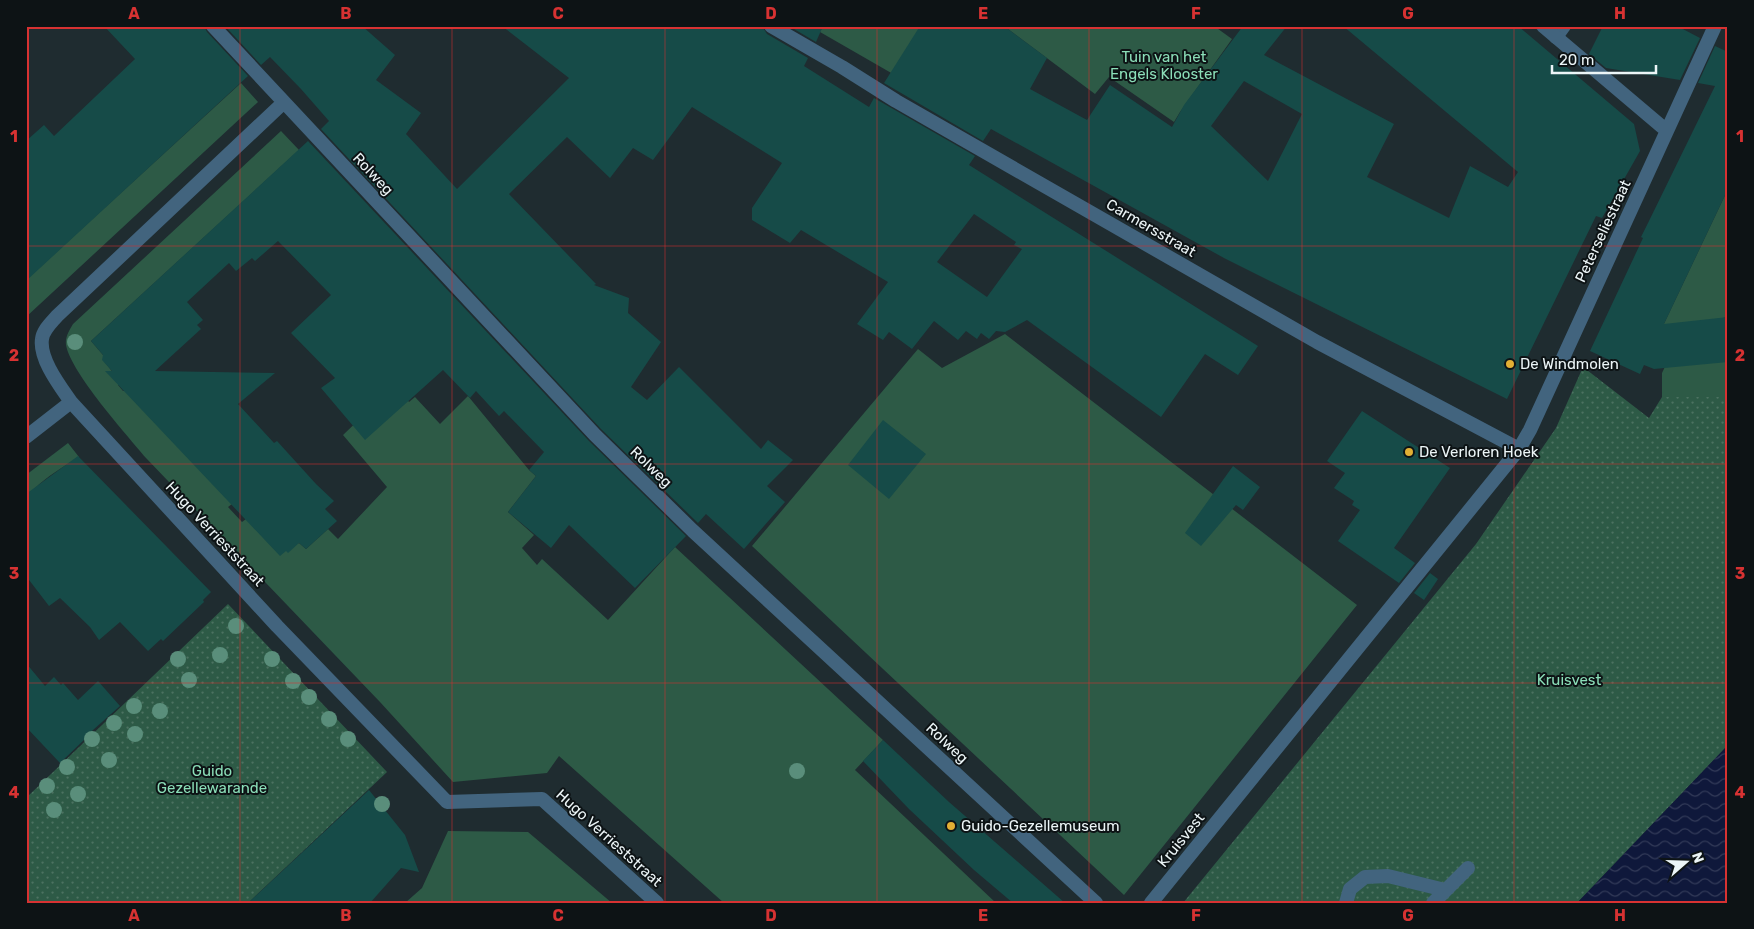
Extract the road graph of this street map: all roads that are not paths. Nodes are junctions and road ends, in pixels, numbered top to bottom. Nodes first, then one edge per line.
1 (213, 26) edge
2 (771, 26) edge
3 (1543, 26) edge
4 (1715, 26) edge
5 (1560, 32) edge
6 (283, 102) junction
7 (1666, 131) junction
8 (71, 402) junction
9 (26, 437) edge
10 (1519, 449) junction
11 (1468, 868) dead end
12 (1446, 890) junction
13 (657, 903) edge
14 (1096, 903) edge
15 (1151, 903) edge
16 (1346, 903) edge
17 (1433, 903) edge

1 - 6 street, Rolweg
2 - 10 street, Carmersstraat
3 - 5 street
4 - 7 street, Peterseliestraat
5 - 7 street
6 - 8 street, Hugo Verrieststraat
6 - 14 street, Rolweg
7 - 10 street, Peterseliestraat
8 - 9 street
8 - 13 street, Hugo Verrieststraat
10 - 15 street, Kruisvest
11 - 12 street
12 - 16 street
12 - 17 street

